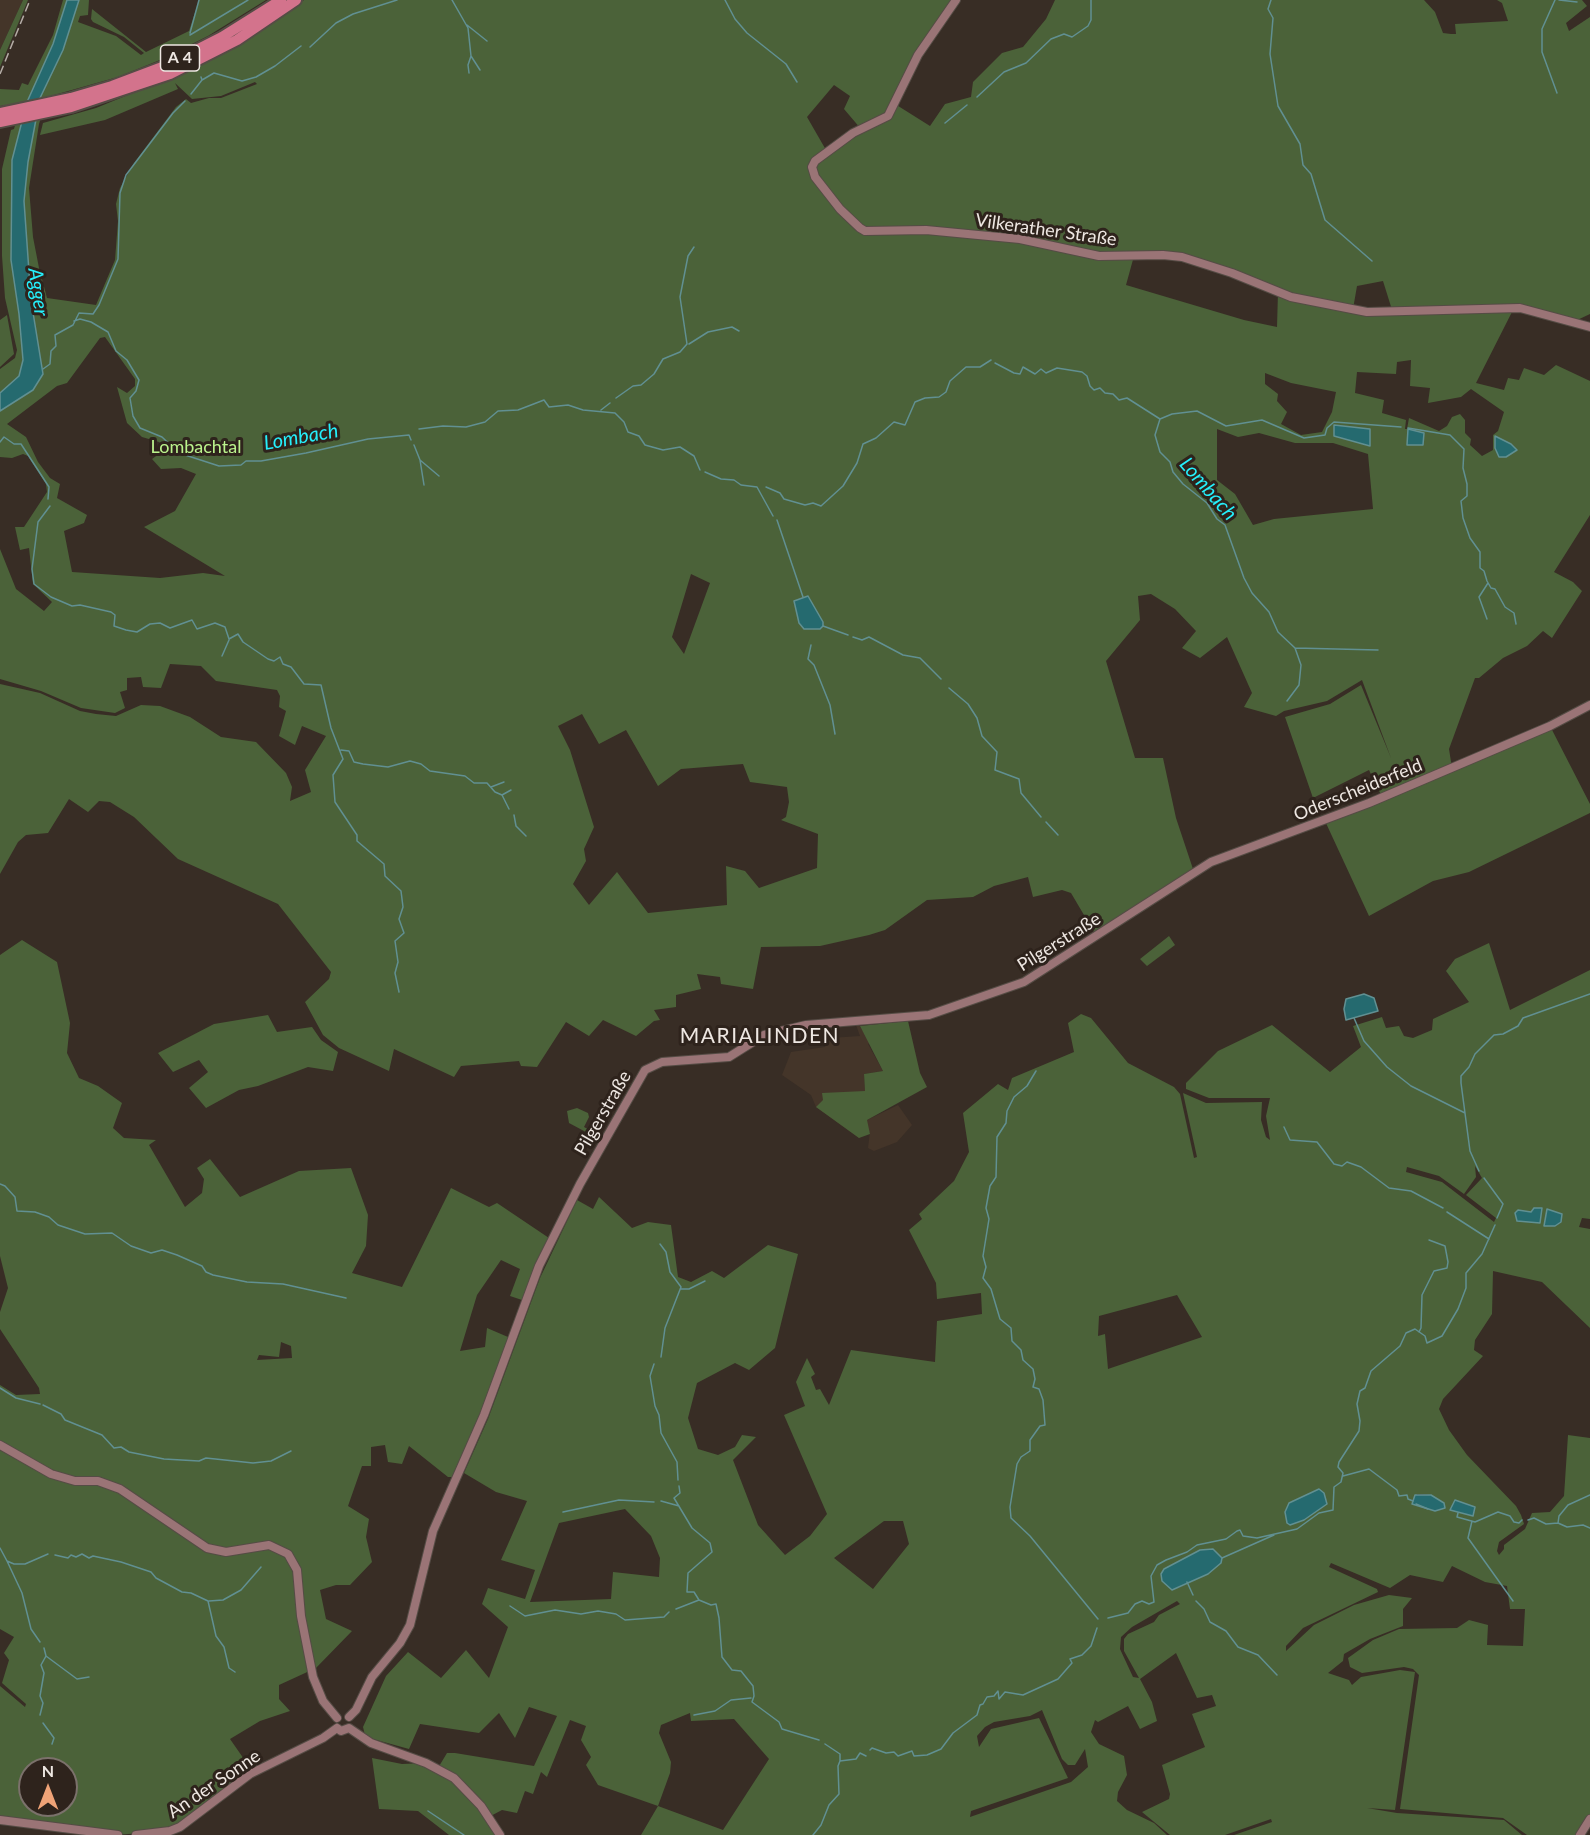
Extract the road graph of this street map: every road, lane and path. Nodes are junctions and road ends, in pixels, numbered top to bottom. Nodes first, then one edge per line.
1 (281, 0) edge
2 (296, 0) edge
3 (956, 0) edge
4 (71, 103) junction
5 (0, 113) edge
6 (0, 123) edge
7 (1590, 327) edge
8 (1590, 705) edge
9 (1140, 908) joint
10 (0, 1445) edge
11 (349, 1717) junction
12 (338, 1718) junction
13 (337, 1728) junction
14 (349, 1728) junction
15 (1590, 1819) edge
16 (0, 1820) edge
17 (118, 1835) edge
18 (136, 1835) edge
19 (500, 1835) edge
20 (1580, 1835) edge

1 - 4 highway, A 4
2 - 4 highway, A 4
3 - 7 main road, Vilkerather Straße
4 - 5 highway, A 4
4 - 6 highway, A 4
8 - 9 main road, Oderscheiderfeld
9 - 11 main road, Pilgerstraße
10 - 12 main road
11 - 12 main road
11 - 14 main road
12 - 13 main road
13 - 14 main road
13 - 18 main road, An der Sonne
14 - 19 main road
15 - 20 main road
16 - 17 main road

